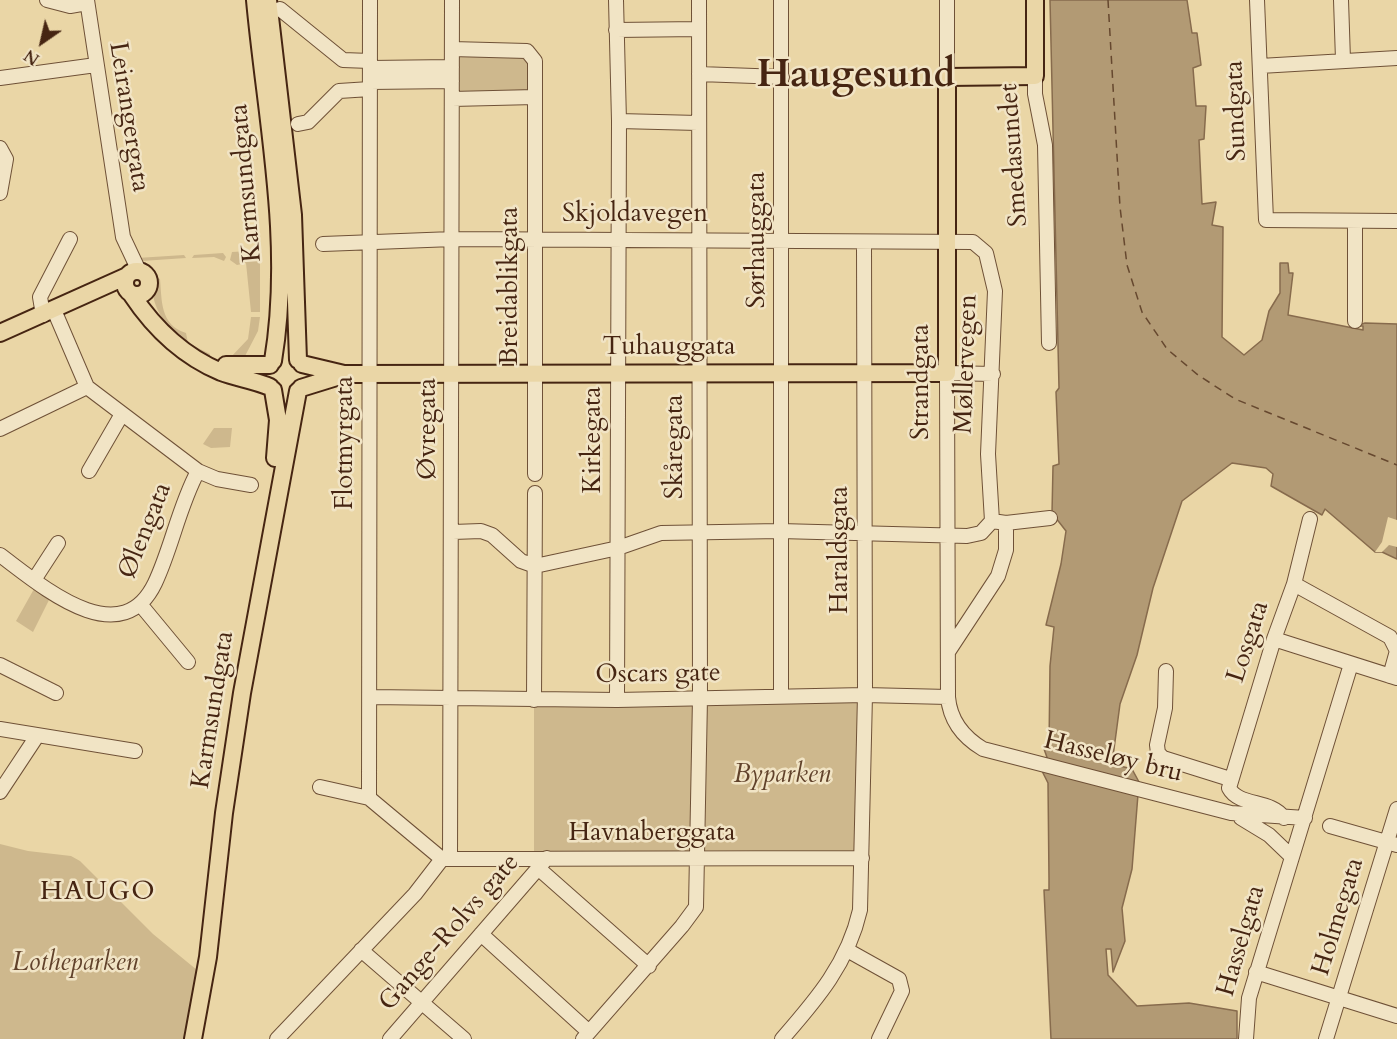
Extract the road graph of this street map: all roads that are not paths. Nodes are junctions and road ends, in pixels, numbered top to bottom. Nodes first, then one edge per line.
1 (46, 0) edge
2 (255, 0) edge
3 (370, 0) edge
4 (452, 0) edge
5 (616, 0) edge
6 (699, 0) edge
7 (781, 0) edge
8 (947, 0) edge
9 (1035, 0) edge
10 (1257, 0) edge
11 (1341, 0) edge
12 (87, 2) edge
13 (274, 4) edge
14 (699, 29) junction
15 (616, 30) junction
16 (452, 49) junction
17 (1397, 58) edge
18 (1343, 60) junction
19 (96, 65) junction
20 (370, 65) junction
21 (1260, 66) junction
22 (452, 74) junction
23 (699, 74) junction
24 (947, 76) junction
25 (1035, 76) junction
26 (782, 77) junction
27 (0, 78) edge
28 (370, 86) junction
29 (536, 97) junction
30 (452, 99) junction
31 (619, 121) junction
32 (698, 123) junction
33 (298, 124) dead end
34 (0, 148) edge
35 (0, 193) edge
36 (1355, 221) junction
37 (1397, 221) edge
38 (70, 239) dead end
39 (453, 239) junction
40 (371, 240) junction
41 (535, 241) junction
42 (617, 241) junction
43 (699, 241) junction
44 (781, 242) junction
45 (864, 242) junction
46 (947, 242) junction
47 (323, 244) dead end
48 (131, 282) junction
49 (55, 310) junction
50 (1354, 321) dead end
51 (0, 333) edge
52 (168, 337) junction
53 (1049, 343) dead end
54 (300, 362) junction
55 (271, 363) junction
56 (210, 365) junction
57 (453, 373) junction
58 (344, 374) junction
59 (370, 374) junction
60 (617, 374) junction
61 (701, 374) junction
62 (782, 374) junction
63 (865, 374) junction
64 (947, 374) junction
65 (993, 374) junction
66 (535, 375) junction
67 (87, 387) junction
68 (271, 388) junction
69 (300, 389) junction
70 (122, 414) junction
71 (0, 429) edge
72 (89, 471) dead end
73 (198, 471) junction
74 (535, 474) dead end
75 (251, 485) dead end
76 (535, 493) dead end
77 (1050, 518) dead end
78 (1310, 519) dead end
79 (999, 522) junction
80 (780, 531) junction
81 (453, 532) junction
82 (700, 532) junction
83 (865, 534) junction
84 (948, 536) junction
85 (58, 543) dead end
86 (618, 548) junction
87 (0, 555) edge
88 (535, 566) junction
89 (34, 580) junction
90 (1294, 584) junction
91 (140, 604) junction
92 (1274, 639) junction
93 (948, 652) junction
94 (188, 662) dead end
95 (1351, 664) junction
96 (0, 665) edge
97 (1166, 671) dead end
98 (1394, 677) edge
99 (56, 693) dead end
100 (865, 695) junction
101 (781, 696) junction
102 (370, 697) junction
103 (948, 697) junction
104 (452, 698) junction
105 (700, 698) junction
106 (534, 700) junction
107 (617, 700) junction
108 (0, 729) edge
109 (37, 736) junction
110 (983, 749) joint
111 (135, 751) dead end
112 (1230, 779) junction
113 (320, 787) dead end
114 (0, 792) edge
115 (369, 798) junction
116 (1397, 809) edge
117 (1231, 813) junction
118 (1284, 818) junction
119 (1305, 818) junction
120 (1330, 826) dead end
121 (1392, 844) edge
122 (1292, 857) junction
123 (698, 858) junction
124 (862, 858) junction
125 (446, 859) junction
126 (542, 863) junction
127 (481, 934) junction
128 (361, 950) junction
129 (847, 950) junction
130 (649, 966) junction
131 (1256, 972) junction
132 (1339, 998) junction
133 (422, 1002) junction
134 (1397, 1016) edge
135 (586, 1035) edge
136 (184, 1039) edge
137 (193, 1039) edge
138 (277, 1039) edge
139 (390, 1039) edge
140 (464, 1039) edge
141 (782, 1039) edge
142 (879, 1039) edge
143 (1246, 1039) edge
144 (1326, 1039) edge

1 - 12 street, Leirangergata
2 - 55 main road, Karmsundgata
3 - 20 street, Flotmyrgata
4 - 16 street, Øvregata
5 - 15 street, Kirkegata
6 - 14 street, Skåregata
7 - 26 street, Sørhauggata
8 - 24 street, Strandgata
9 - 25 main road, Smedasundet
10 - 21 street, Sundgata
11 - 18 street
12 - 19 street, Leirangergata
13 - 20 street
13 - 54 main road, Karmsundgata
14 - 15 street
14 - 23 street, Skåregata
15 - 31 street, Kirkegata
16 - 22 street, Øvregata
16 - 29 street, Breidablikgata
17 - 18 street
18 - 21 street
19 - 27 street
19 - 48 street, Leirangergata
20 - 22 street
20 - 28 street, Flotmyrgata
21 - 36 street, Sundgata
22 - 28 street
22 - 30 street, Øvregata
23 - 26 street
23 - 32 street, Skåregata
24 - 25 main road
24 - 46 main road, Strandgata
25 - 53 street, Smedasundet
26 - 44 street, Sørhauggata
28 - 33 street
28 - 40 street, Flotmyrgata
29 - 30 street
29 - 41 street, Breidablikgata
30 - 39 street, Øvregata
31 - 32 street
31 - 42 street, Kirkegata
32 - 43 street, Skåregata
34 - 35 street
36 - 37 street
36 - 50 street
38 - 49 street
39 - 40 street, Skjoldavegen
39 - 41 street, Skjoldavegen
39 - 57 street, Øvregata
40 - 47 street, Skjoldavegen
40 - 59 street, Flotmyrgata
41 - 42 street, Skjoldavegen
41 - 66 street, Breidablikgata
42 - 43 street, Skjoldavegen
42 - 60 street, Kirkegata
43 - 44 street, Skjoldavegen
43 - 61 street, Skåregata
44 - 45 street, Skjoldavegen
44 - 62 street, Sørhauggata
45 - 46 street, Skjoldavegen
45 - 63 street, Haraldsgata
46 - 64 main road, Strandgata
46 - 65 street, Møllervegen
48 - 49 main road
48 - 52 main road
48 - 52 main road
49 - 51 main road
49 - 67 street
52 - 56 main road
54 - 55 main road
54 - 58 main road, Tuhauggata
54 - 69 main road
55 - 56 main road
55 - 68 main road
56 - 68 main road
57 - 59 main road, Tuhauggata
57 - 66 main road, Tuhauggata
57 - 81 street, Øvregata
58 - 59 main road, Tuhauggata
58 - 69 main road, Tuhauggata
59 - 102 street, Flotmyrgata
60 - 61 main road, Tuhauggata
60 - 66 main road, Tuhauggata
60 - 86 street, Kirkegata
61 - 62 main road, Tuhauggata
61 - 82 street, Skåregata
62 - 63 main road, Tuhauggata
62 - 80 street, Sørhauggata
63 - 64 main road, Tuhauggata
63 - 83 street, Haraldsgata
64 - 65 street, Tuhauggata
64 - 84 street, Strandgata
65 - 79 street, Møllervegen
66 - 74 street, Breidablikgata
67 - 70 street
67 - 71 street
68 - 69 main road
68 - 136 main road, Karmsundgata
69 - 137 main road, Karmsundgata
70 - 72 street
70 - 73 street
73 - 75 street
73 - 91 street, Ølengata
76 - 88 street
77 - 79 street
78 - 90 street, Losgata
79 - 84 street
79 - 93 street, Møllervegen
80 - 82 street
80 - 83 street
80 - 101 street, Sørhauggata
81 - 88 street
81 - 104 street, Øvregata
82 - 86 street
82 - 105 street, Skåregata
83 - 84 street
83 - 100 street, Haraldsgata
84 - 93 street, Strandgata
85 - 89 street
86 - 88 street
86 - 107 street, Kirkegata
87 - 89 street
88 - 106 street
89 - 91 street
90 - 92 street, Losgata
90 - 98 street
91 - 94 street, Ølengata
92 - 95 street
92 - 112 street, Losgata
93 - 103 street, Strandgata
95 - 98 street
95 - 119 street, Hasselgata
96 - 99 street
97 - 112 street
100 - 101 street, Oscars gate
100 - 103 street, Oscars gate
100 - 124 street, Haraldsgata
101 - 105 street, Oscars gate
102 - 104 street, Oscars gate
102 - 115 street, Flotmyrgata
103 - 110 street, Strandgata
104 - 106 street, Oscars gate
104 - 125 street, Øvregata
105 - 107 street, Oscars gate
105 - 123 street, Skåregata
106 - 107 street, Oscars gate
108 - 109 street
109 - 111 street
109 - 114 street
110 - 117 street, Hasseløy bru
112 - 118 street
113 - 115 street
115 - 125 street
116 - 121 street, Holmegata
117 - 118 street
117 - 122 street
118 - 119 street
119 - 122 street, Hasselgata
120 - 121 street
121 - 132 street, Holmegata
122 - 131 street, Hasselgata
123 - 124 street, Havnaberggata
123 - 126 street, Havnaberggata
123 - 130 street, Skåregata
124 - 129 street, Haraldsgata
125 - 126 street, Havnaberggata
125 - 128 street
126 - 127 street, Gange-Rolvs gate
126 - 130 street
127 - 133 street, Gange-Rolvs gate
127 - 135 street
128 - 133 street
128 - 138 street
129 - 141 street, Haraldsgata
129 - 142 street
130 - 135 street, Skåregata
131 - 132 street
131 - 143 street, Hasselgata
132 - 134 street
132 - 144 street, Holmegata
133 - 139 street, Gange-Rolvs gate
133 - 140 street

